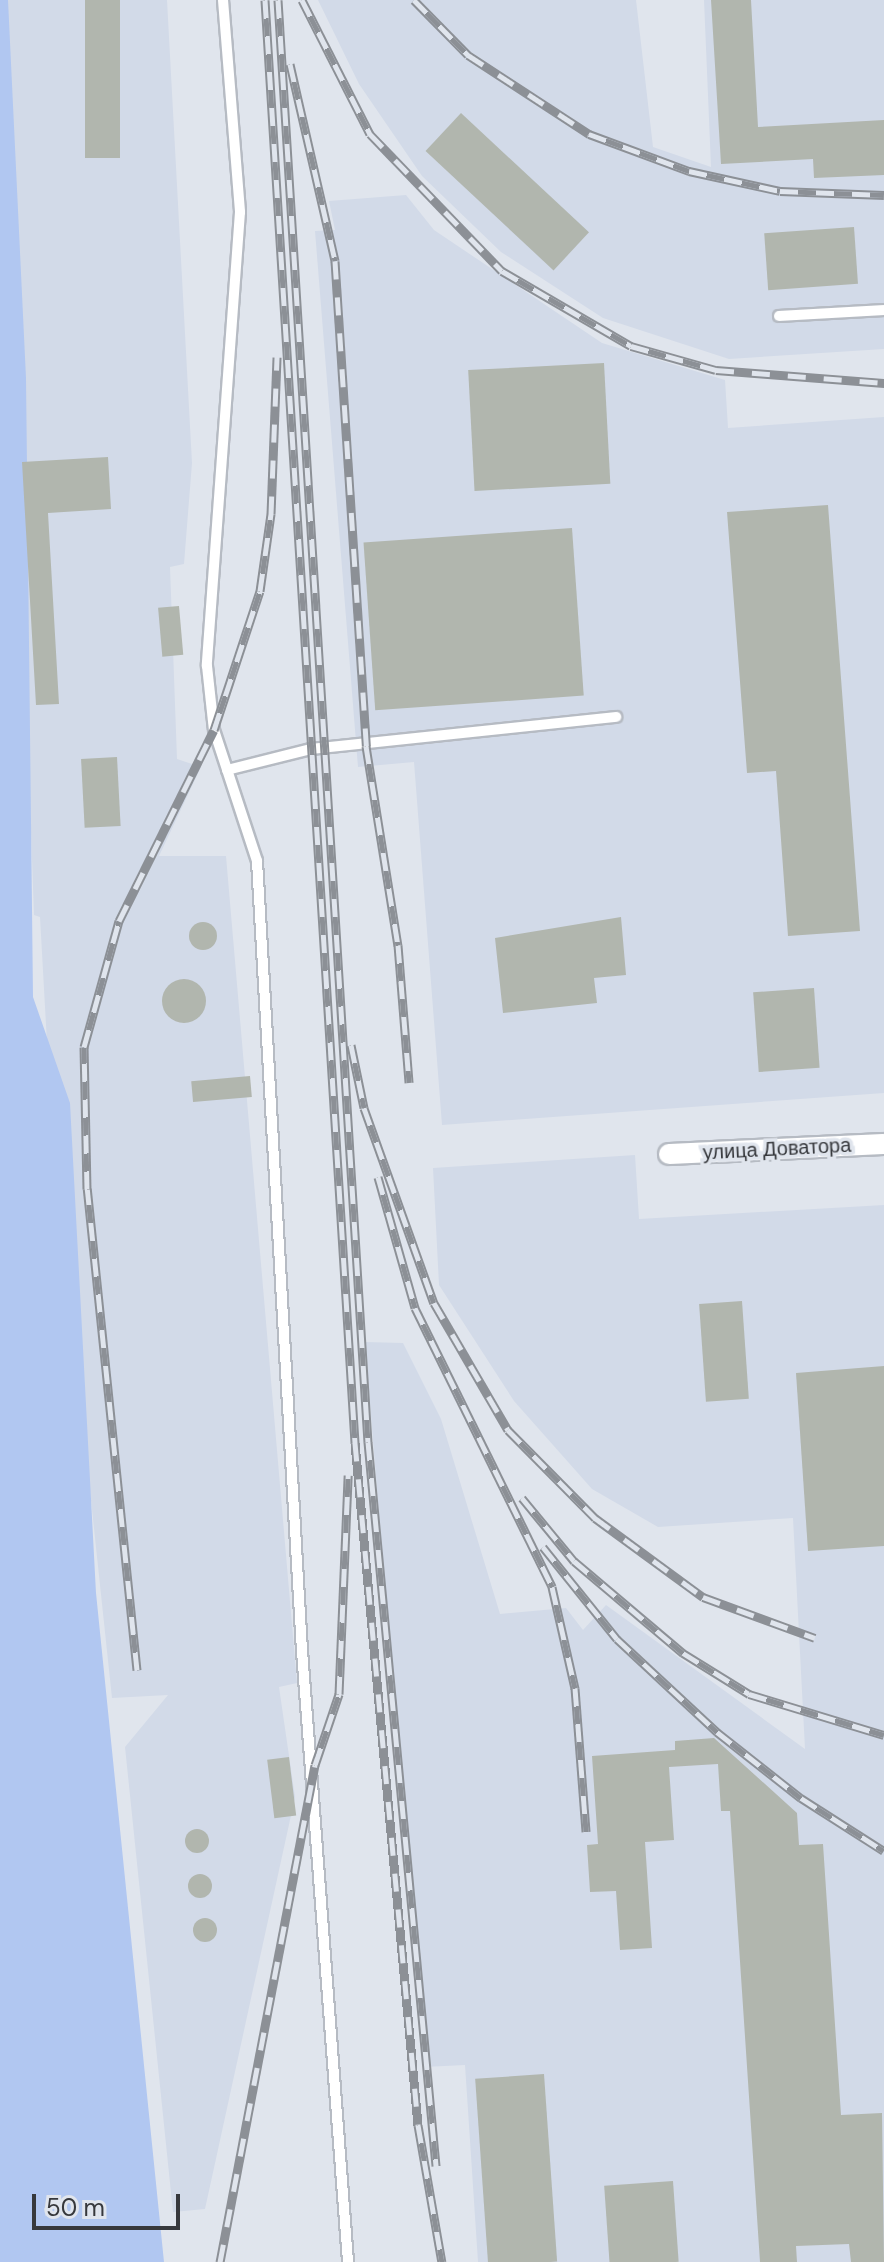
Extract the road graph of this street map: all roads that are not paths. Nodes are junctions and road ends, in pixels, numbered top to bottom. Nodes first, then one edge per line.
1 (223, 0) edge
2 (884, 310) edge
3 (779, 316) dead end
4 (616, 717) dead end
5 (227, 770) junction
6 (884, 1144) edge
7 (669, 1154) dead end
8 (348, 2262) edge

1 - 5 lane
2 - 3 lane
4 - 5 lane
5 - 8 lane
6 - 7 street, улица Доватора

